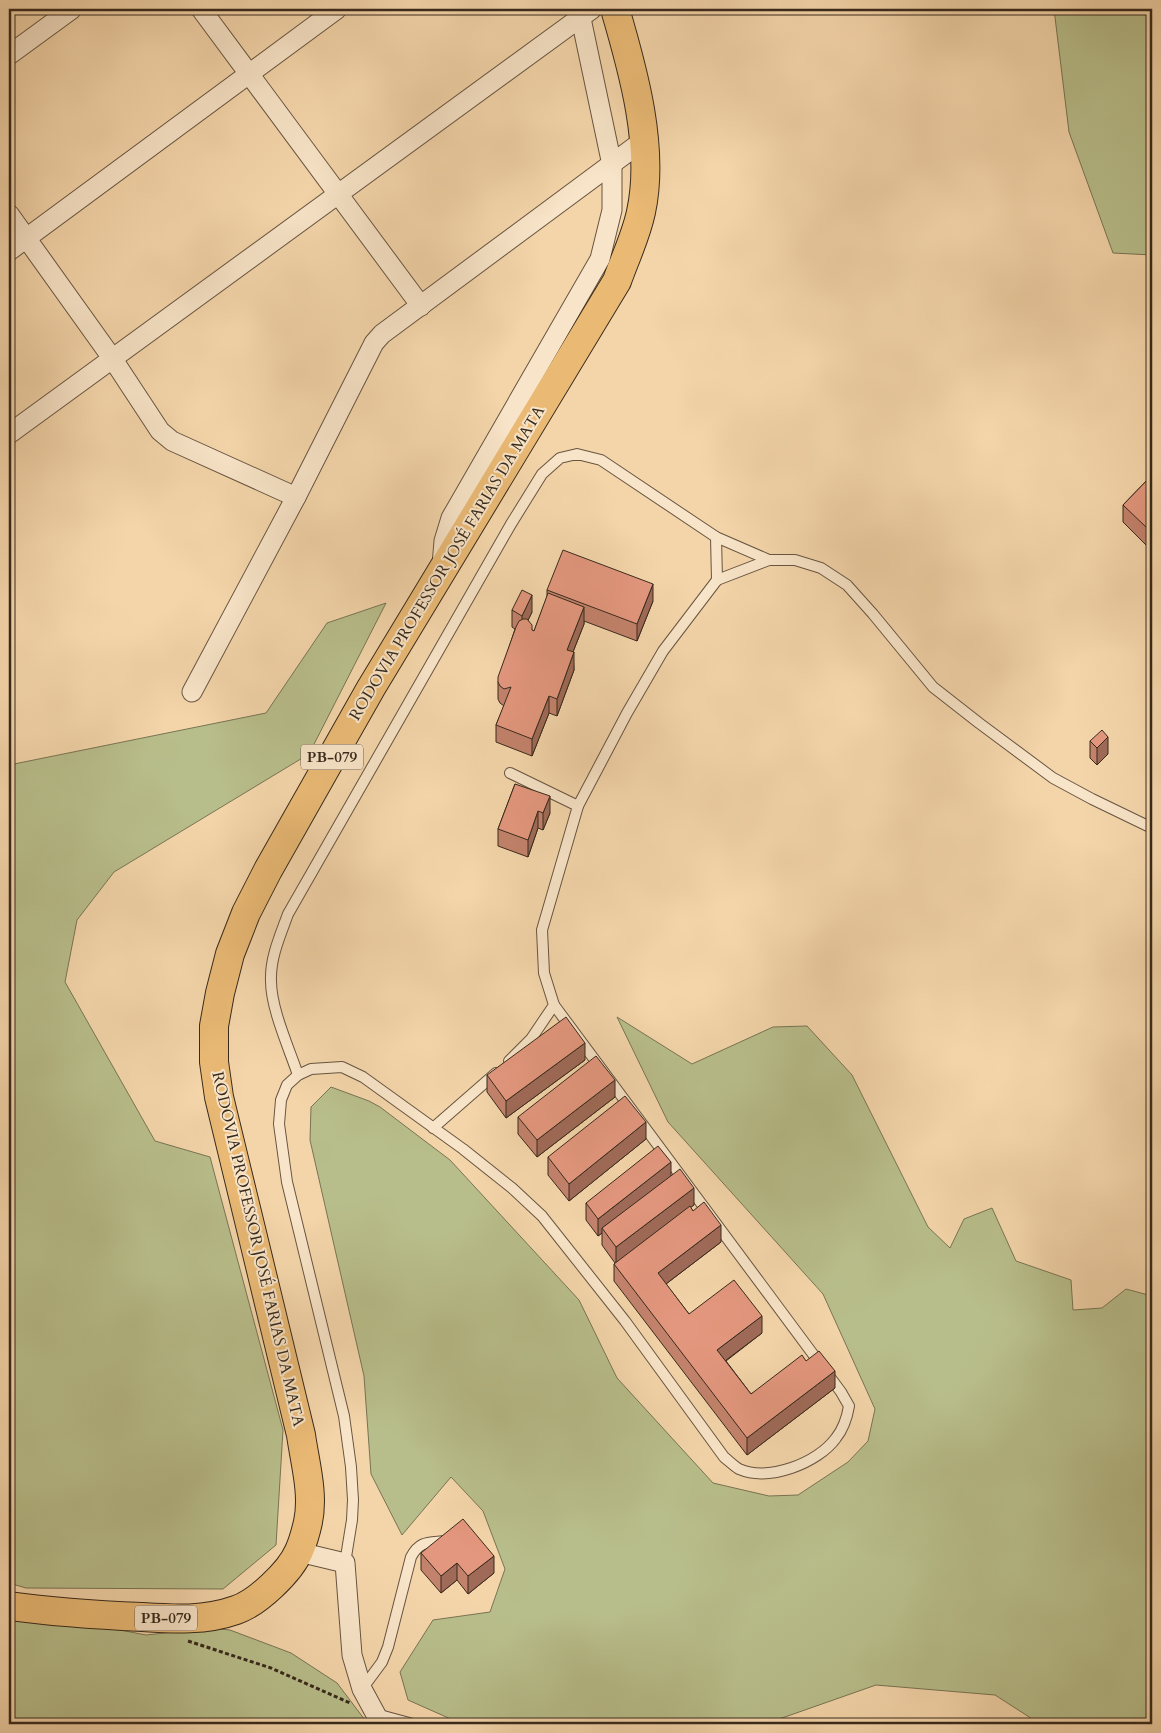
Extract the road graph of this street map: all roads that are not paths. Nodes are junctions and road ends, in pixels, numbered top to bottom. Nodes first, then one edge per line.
1 (72, 9) edge
2 (201, 9) edge
3 (337, 9) edge
4 (615, 9) edge
5 (584, 11) edge
6 (9, 55) edge
7 (249, 74) junction
8 (644, 140) junction
9 (612, 165) junction
10 (338, 194) junction
11 (9, 214) edge
12 (26, 238) junction
13 (9, 251) edge
14 (420, 306) junction
15 (112, 358) junction
16 (9, 434) edge
17 (296, 497) junction
18 (716, 537) junction
19 (769, 560) junction
20 (442, 571) junction
21 (716, 580) junction
22 (192, 692) dead end
23 (510, 773) dead end
24 (578, 806) junction
25 (1152, 828) edge
26 (554, 1005) junction
27 (298, 1075) junction
28 (433, 1128) junction
29 (447, 1541) edge
30 (299, 1552) junction
31 (345, 1563) junction
32 (9, 1606) edge
33 (362, 1689) junction
34 (378, 1719) edge
35 (413, 1724) edge

1 - 6 street
2 - 7 street
3 - 7 street
4 - 8 main road, RODOVIA PROFESSOR JOSÉ FARIAS DA MATA / PB-079
5 - 9 street
5 - 10 street
7 - 10 street
7 - 12 street
8 - 9 street
8 - 20 main road, RODOVIA PROFESSOR JOSÉ FARIAS DA MATA / PB-079
9 - 14 street
9 - 20 street
10 - 14 street
10 - 15 street
11 - 12 street
12 - 13 street
12 - 15 street
14 - 17 street
15 - 16 street
15 - 17 street
17 - 22 street
18 - 19 lane
18 - 21 lane
18 - 27 lane
19 - 21 lane
19 - 25 lane
20 - 30 main road, RODOVIA PROFESSOR JOSÉ FARIAS DA MATA / PB-079
21 - 24 lane
23 - 24 lane
24 - 26 lane
26 - 28 lane
26 - 28 lane
27 - 28 lane
27 - 31 lane
29 - 33 lane
30 - 31 street
30 - 32 main road, PB-079
31 - 33 street
33 - 34 street
34 - 35 lane

